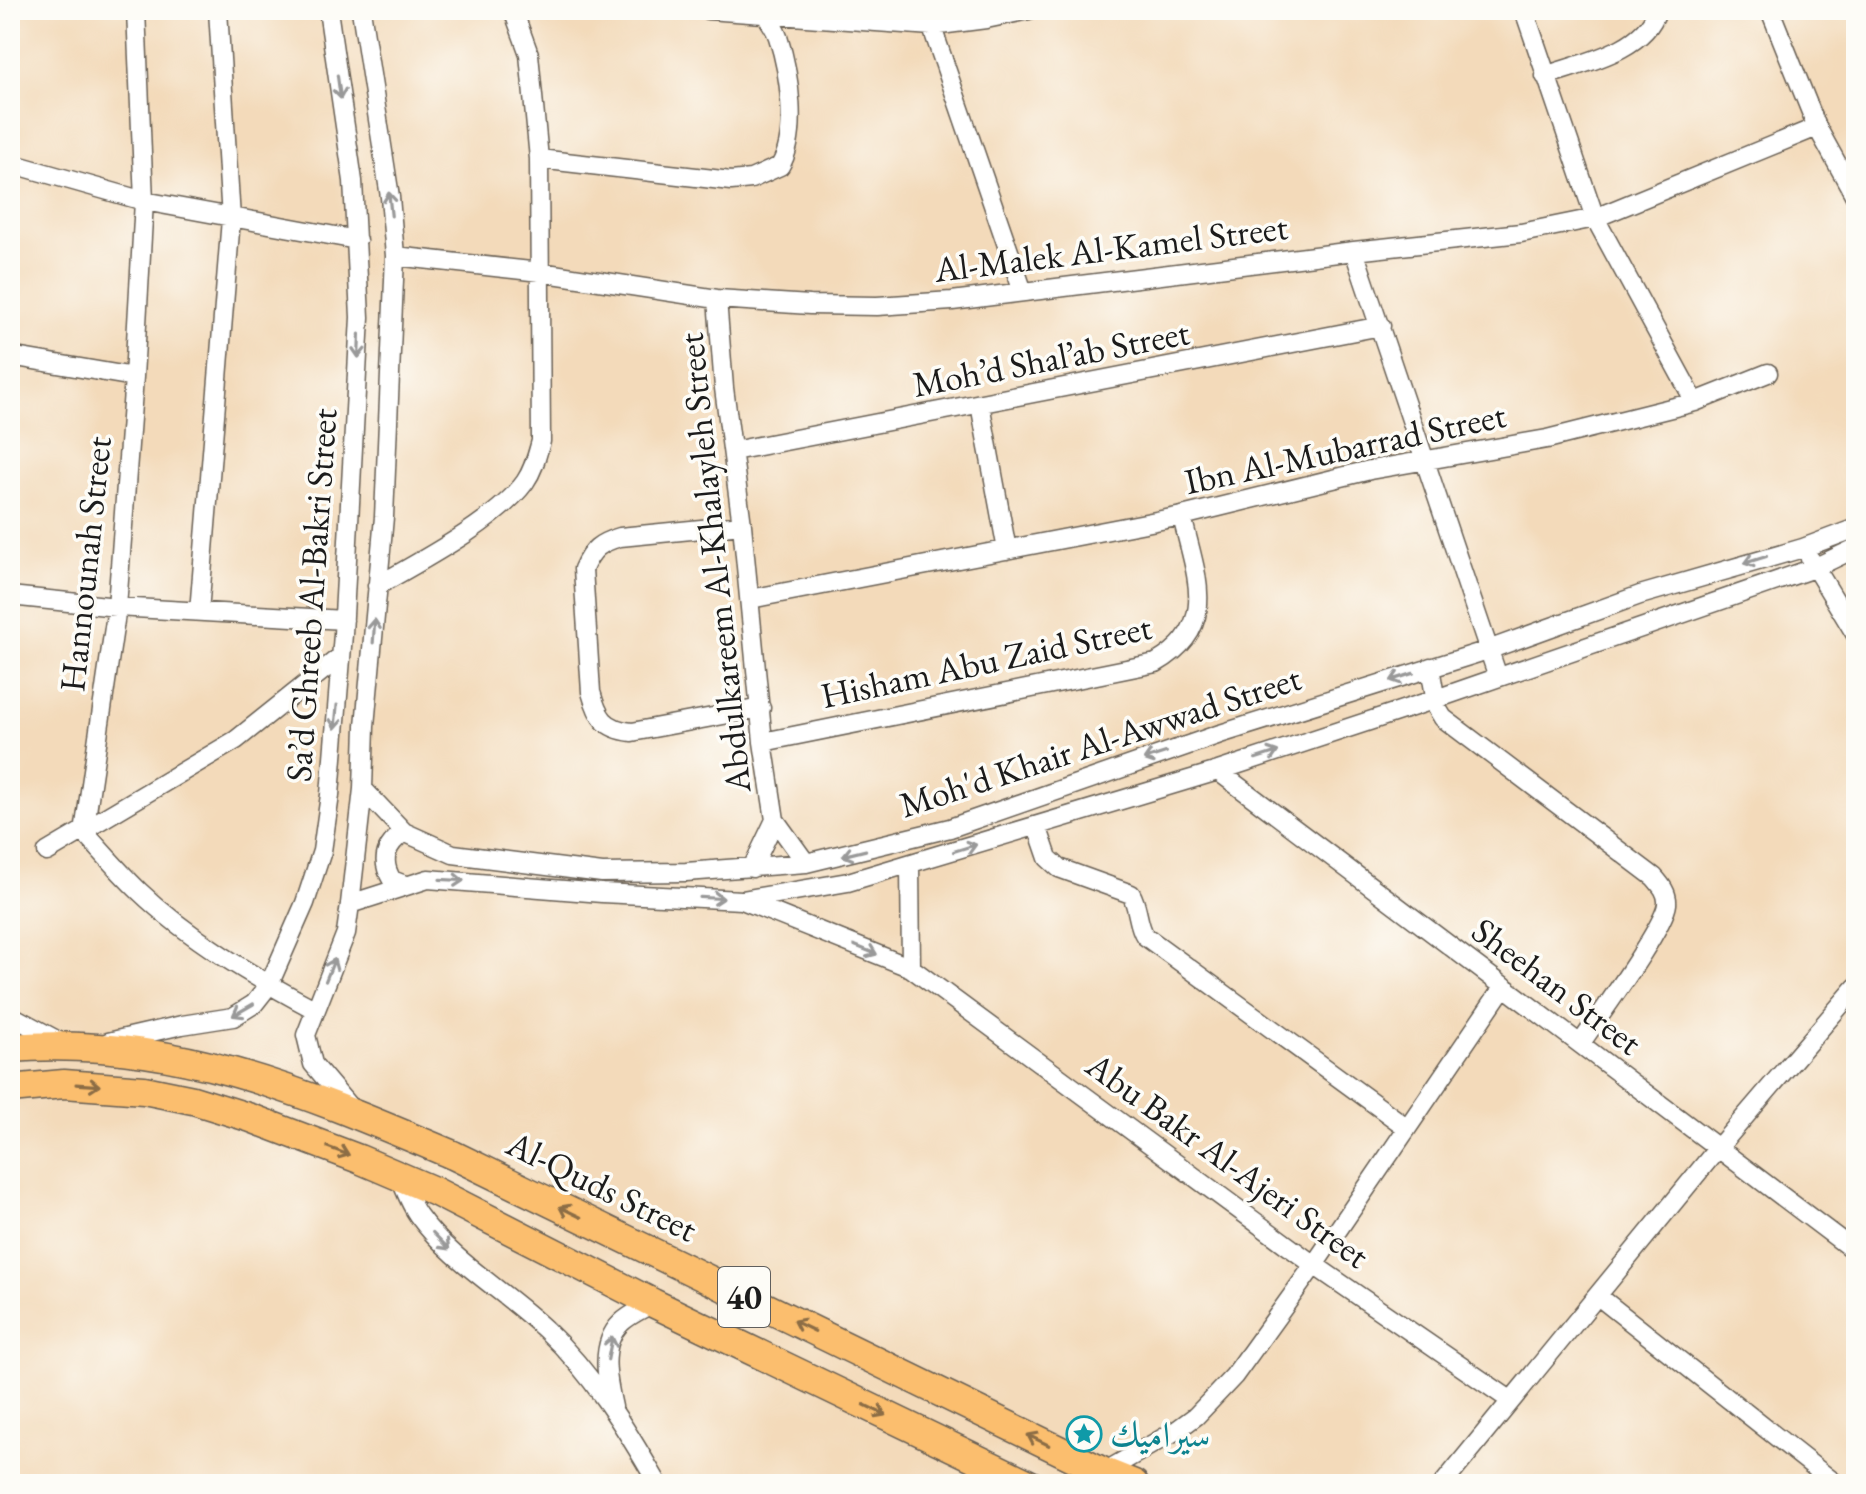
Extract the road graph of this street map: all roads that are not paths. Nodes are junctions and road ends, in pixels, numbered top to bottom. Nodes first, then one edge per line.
1 (136, 10) edge
2 (218, 10) edge
3 (328, 10) edge
4 (361, 10) edge
5 (513, 10) edge
6 (708, 10) edge
7 (1029, 10) edge
8 (1524, 10) edge
9 (1657, 10) edge
10 (1770, 10) edge
11 (764, 12) edge
12 (929, 18) edge
13 (1545, 76) junction
14 (1817, 127) junction
15 (539, 159) junction
16 (10, 163) edge
17 (1856, 198) edge
18 (144, 201) junction
19 (1595, 218) junction
20 (231, 219) junction
21 (357, 240) junction
22 (1354, 251) junction
23 (395, 256) junction
24 (540, 272) junction
25 (1023, 292) junction
26 (717, 299) junction
27 (1381, 326) junction
28 (10, 356) edge
29 (1768, 373) dead end
30 (134, 377) junction
31 (1695, 402) junction
32 (980, 404) junction
33 (733, 451) junction
34 (1427, 460) junction
35 (1182, 516) junction
36 (742, 525) junction
37 (1856, 528) edge
38 (1803, 548) junction
39 (1856, 548) edge
40 (1007, 550) junction
41 (1814, 568) junction
42 (377, 586) junction
43 (10, 596) edge
44 (750, 599) junction
45 (117, 607) junction
46 (199, 612) junction
47 (344, 620) junction
48 (1856, 635) edge
49 (1488, 650) junction
50 (341, 656) junction
51 (1430, 667) junction
52 (1498, 677) junction
53 (1436, 699) junction
54 (761, 708) junction
55 (763, 742) junction
56 (1218, 771) junction
57 (363, 789) junction
58 (775, 820) junction
59 (1037, 826) junction
60 (84, 832) junction
61 (404, 832) junction
62 (47, 852) dead end
63 (806, 863) junction
64 (910, 865) junction
65 (752, 868) junction
66 (405, 885) junction
67 (742, 900) junction
68 (350, 904) junction
69 (911, 968) junction
70 (269, 985) junction
71 (1504, 986) junction
72 (1856, 987) edge
73 (314, 1009) junction
74 (10, 1015) edge
75 (1581, 1043) junction
76 (64, 1044) junction
77 (95, 1046) junction
78 (10, 1048) edge
79 (10, 1089) edge
80 (354, 1112) junction
81 (1406, 1127) junction
82 (1718, 1148) junction
83 (399, 1176) junction
84 (1856, 1252) edge
85 (1314, 1265) junction
86 (1598, 1296) junction
87 (653, 1303) junction
88 (1510, 1400) junction
89 (615, 1413) junction
90 (1104, 1472) junction
91 (658, 1484) edge
92 (1029, 1484) edge
93 (1134, 1484) edge
94 (1443, 1484) edge
95 (1836, 1484) edge

1 - 18 street, Hannounah Street
2 - 20 street
3 -> 21 street, Sa’d Ghreeb Al-Bakri Street
23 -> 4 street, Sa’d Ghreeb Al-Bakri Street
5 - 15 street
6 - 11 street
7 - 12 street
8 - 13 street
9 - 13 street
10 - 14 street
11 - 12 street
11 - 15 street
12 - 25 street
13 - 19 street
14 - 17 street
14 - 19 street, Al-Malek Al-Kamel Street
15 - 24 street
16 - 18 street
18 - 20 street
18 - 30 street, Hannounah Street
19 - 22 street, Al-Malek Al-Kamel Street
19 - 31 street
20 - 21 street
20 - 46 street
21 -> 47 street, Sa’d Ghreeb Al-Bakri Street
22 - 25 street, Al-Malek Al-Kamel Street
22 - 27 street
23 - 24 street, Al-Malek Al-Kamel Street
23 - 42 street, Sa’d Ghreeb Al-Bakri Street
24 - 26 street, Al-Malek Al-Kamel Street
24 - 42 street
25 - 26 street, Al-Malek Al-Kamel Street
26 - 33 street, Abdulkareem Al-Khalayleh Street
27 - 32 street, Moh’d Shal’ab Street
27 - 34 street
28 - 30 street
29 - 31 street, Ibn Al-Mubarrad Street
30 - 45 street, Hannounah Street
31 - 34 street, Ibn Al-Mubarrad Street
32 - 33 street, Moh’d Shal’ab Street
32 - 40 street
33 - 36 street, Abdulkareem Al-Khalayleh Street
34 - 35 street, Ibn Al-Mubarrad Street
34 - 49 street
35 - 40 street, Ibn Al-Mubarrad Street
35 - 55 street, Hisham Abu Zaid Street
36 - 44 street, Abdulkareem Al-Khalayleh Street
36 - 54 street
37 - 38 street, Moh'd Khair Al-Awwad Street
38 - 41 street
38 -> 49 street, Moh'd Khair Al-Awwad Street
39 - 41 street, Moh'd Khair Al-Awwad Street
40 - 44 street, Ibn Al-Mubarrad Street
41 - 48 street
41 - 52 street, Moh'd Khair Al-Awwad Street
57 -> 42 street, Sa’d Ghreeb Al-Bakri Street
43 - 45 street
44 - 54 street, Abdulkareem Al-Khalayleh Street
45 - 46 street
45 - 60 street, Hannounah Street
46 - 47 street
47 - 50 street, Sa’d Ghreeb Al-Bakri Street
49 - 51 street, Moh'd Khair Al-Awwad Street
49 - 52 street
50 - 60 street
50 -> 70 street, Sa’d Ghreeb Al-Bakri Street
51 - 53 street
51 -> 63 street, Moh'd Khair Al-Awwad Street
52 - 53 street, Moh'd Khair Al-Awwad Street
56 -> 53 street, Moh'd Khair Al-Awwad Street
53 - 75 street
54 - 55 street, Abdulkareem Al-Khalayleh Street
55 - 58 street, Abdulkareem Al-Khalayleh Street
56 - 59 street, Moh'd Khair Al-Awwad Street
56 - 71 street, Sheehan Street
57 - 61 street, Moh'd Khair Al-Awwad Street
57 - 68 street, Sa’d Ghreeb Al-Bakri Street
58 - 63 street, Abdulkareem Al-Khalayleh Street
58 - 65 street, Abdulkareem Al-Khalayleh Street
64 -> 59 street, Moh'd Khair Al-Awwad Street
59 - 81 street
60 - 62 street
60 - 70 street
61 - 65 street, Moh'd Khair Al-Awwad Street
61 - 66 street
63 - 65 street, Moh'd Khair Al-Awwad Street
64 - 67 street, Moh'd Khair Al-Awwad Street
64 - 69 street
66 -> 67 street, Moh'd Khair Al-Awwad Street
66 - 68 street, Moh'd Khair Al-Awwad Street
67 -> 69 street, Abu Bakr Al-Ajeri Street
73 -> 68 street, Sa’d Ghreeb Al-Bakri Street
69 - 85 street, Abu Bakr Al-Ajeri Street
70 - 73 street
70 -> 77 street, Sa’d Ghreeb Al-Bakri Street
71 - 75 street, Sheehan Street
71 - 81 street
72 - 82 street
73 - 80 street, Sa’d Ghreeb Al-Bakri Street
74 - 76 street
75 - 82 street, Sheehan Street
76 - 77 highway, Al-Quds Street / 40
76 - 78 highway, Al-Quds Street / 40
77 - 80 highway, Al-Quds Street / 40
79 -> 83 highway, 40
90 -> 80 highway, Al-Quds Street / 40
81 - 85 street
82 - 84 street, Sheehan Street
82 - 86 street
83 - 87 highway, 40
83 -> 89 street
85 - 88 street, Abu Bakr Al-Ajeri Street
85 - 90 street
86 - 88 street
86 - 95 street
89 -> 87 street
87 -> 92 highway, 40
88 - 94 street
89 - 91 street
90 - 93 highway, Al-Quds Street / 40

